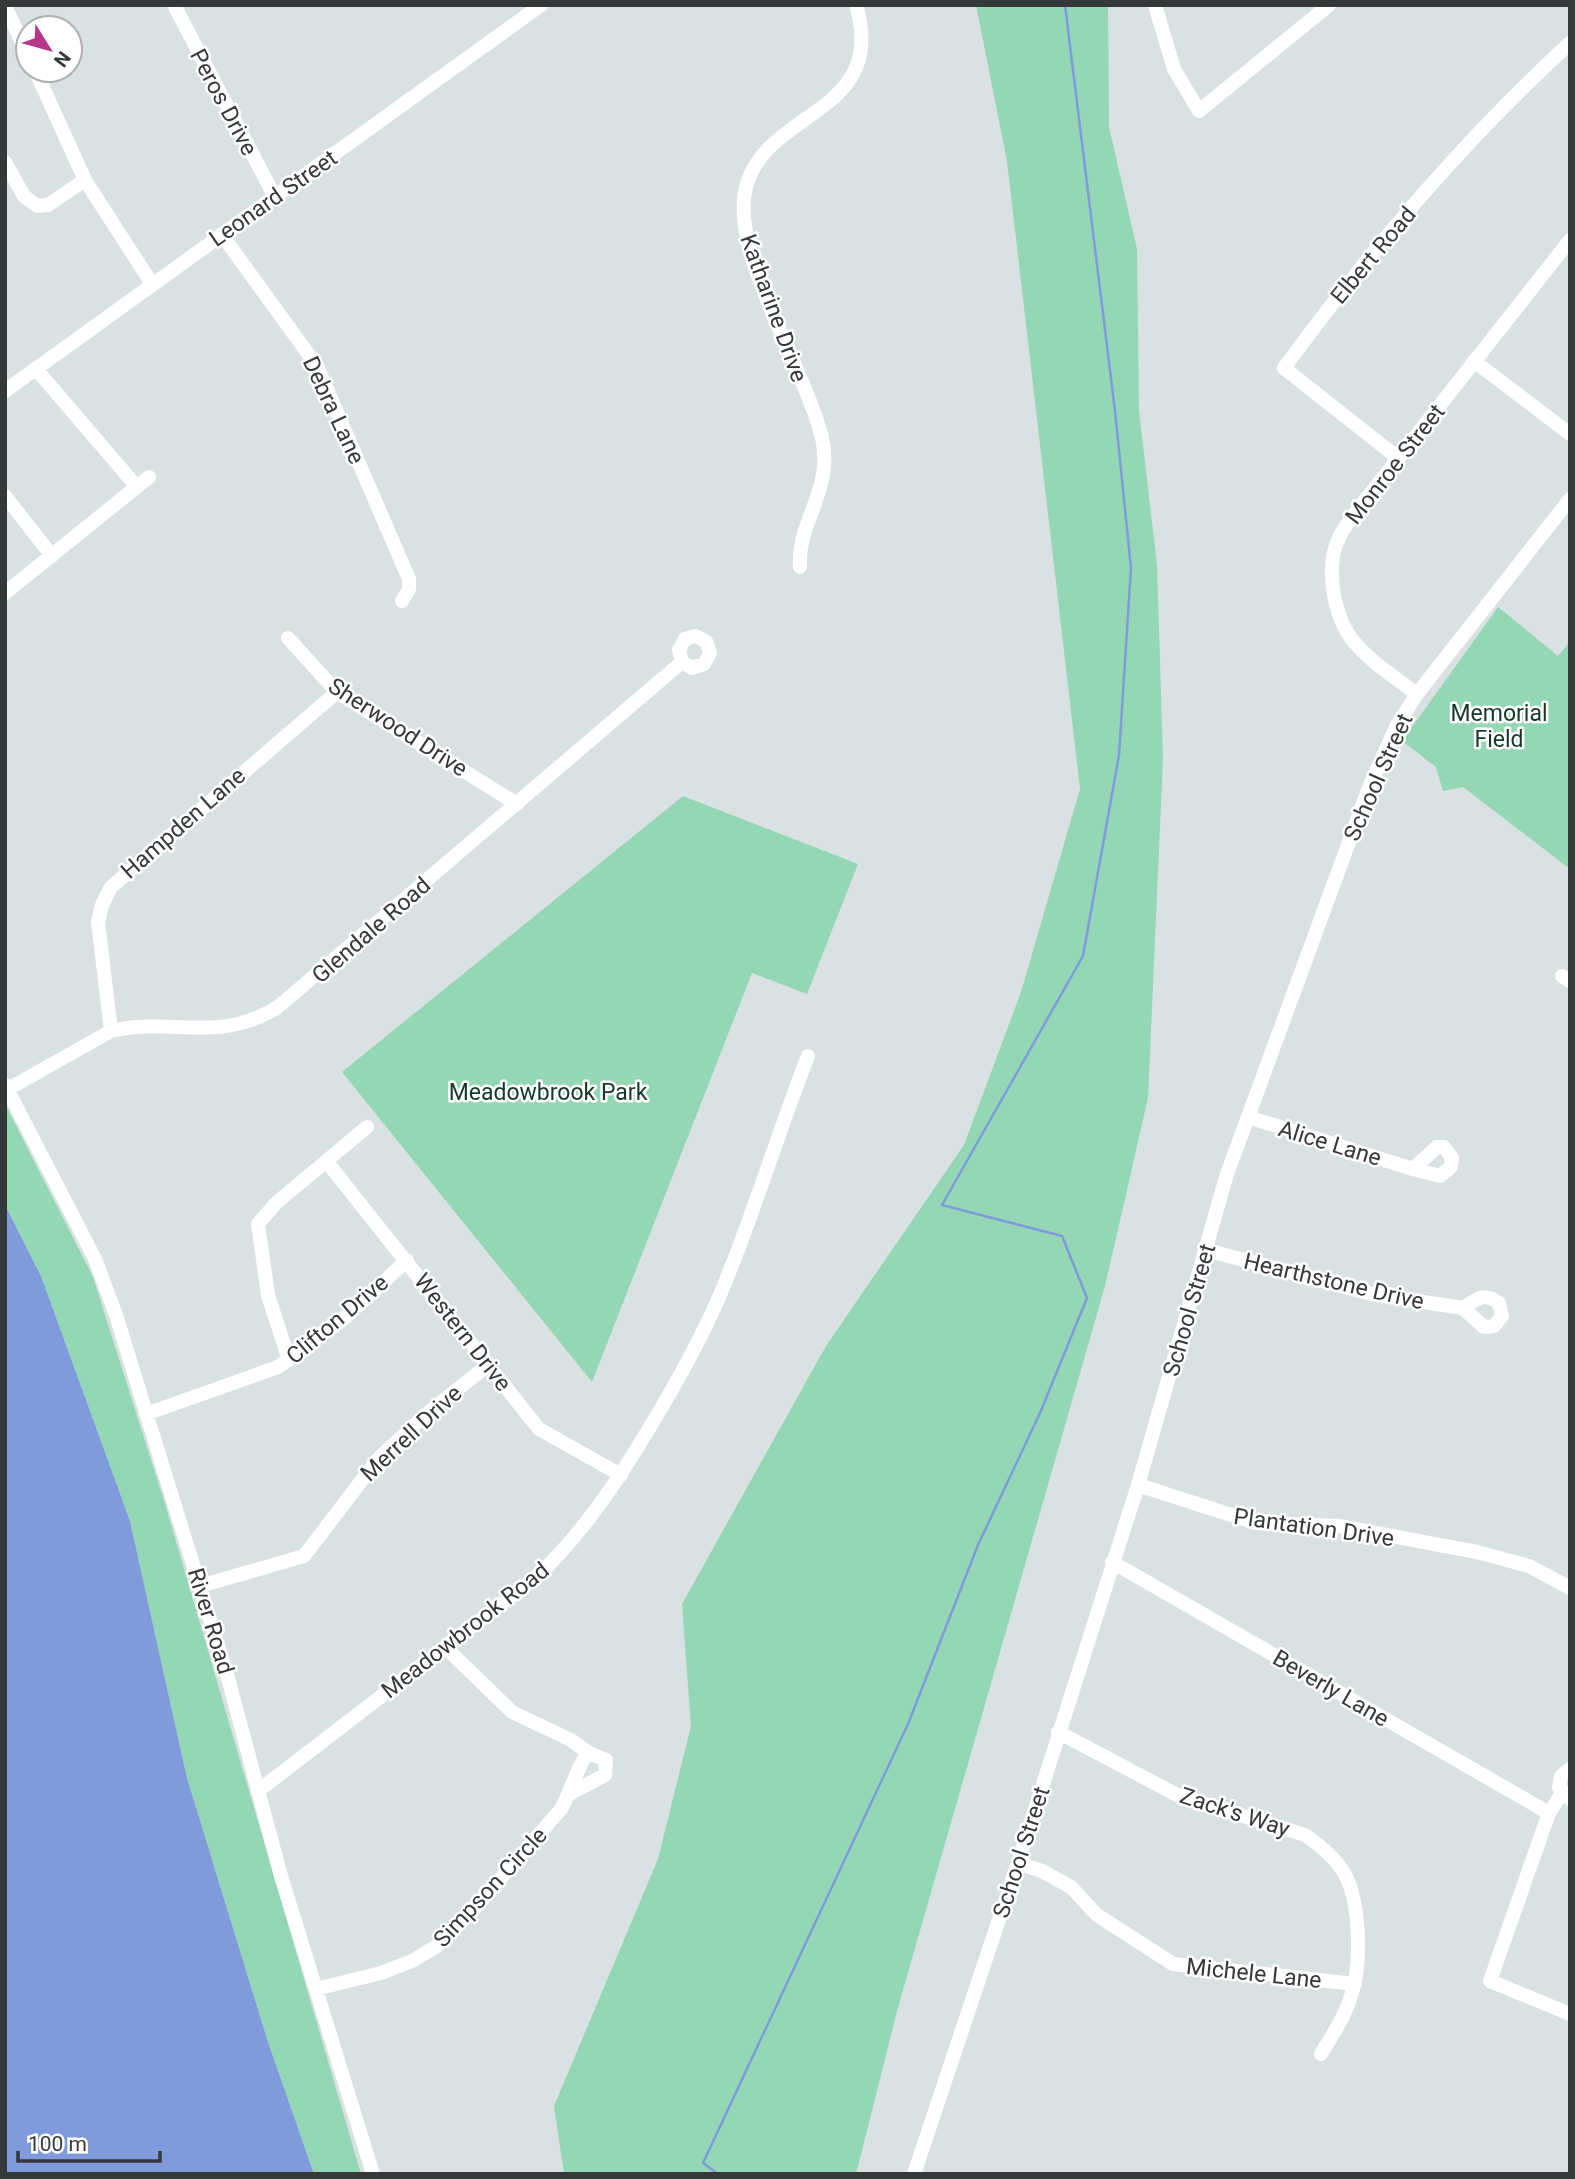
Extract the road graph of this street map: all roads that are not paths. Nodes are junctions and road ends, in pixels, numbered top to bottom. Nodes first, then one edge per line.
1 (174, 5) edge
2 (541, 5) edge
3 (856, 5) edge
4 (1155, 5) edge
5 (1329, 5) edge
6 (5, 6) edge
7 (14, 25) edge
8 (1570, 43) edge
9 (41, 84) edge
10 (5, 162) edge
11 (85, 180) junction
12 (275, 197) junction
13 (222, 235) junction
14 (1570, 240) edge
15 (152, 284) junction
16 (1474, 361) junction
17 (36, 369) junction
18 (5, 391) edge
19 (1570, 434) edge
20 (1398, 458) junction
21 (5, 496) edge
22 (1570, 499) edge
23 (52, 556) junction
24 (800, 567) dead end
25 (5, 593) edge
26 (402, 601) dead end
27 (288, 638) dead end
28 (682, 662) dead end
29 (337, 692) junction
30 (1417, 694) junction
31 (517, 804) junction
32 (111, 1031) junction
33 (808, 1056) dead end
34 (6, 1087) edge
35 (1248, 1117) junction
36 (367, 1127) dead end
37 (327, 1161) junction
38 (1413, 1169) dead end
39 (1206, 1250) junction
40 (407, 1260) junction
41 (1463, 1308) dead end
42 (289, 1360) junction
43 (488, 1365) junction
44 (146, 1414) junction
45 (621, 1475) junction
46 (1138, 1485) junction
47 (1112, 1562) junction
48 (200, 1586) junction
49 (1570, 1588) edge
50 (446, 1648) junction
51 (1058, 1732) junction
52 (589, 1753) junction
53 (1570, 1769) edge
54 (258, 1791) junction
55 (571, 1793) junction
56 (1566, 1796) edge
57 (1549, 1813) junction
58 (1018, 1863) junction
59 (1355, 1984) junction
60 (316, 1990) junction
61 (1570, 2014) edge
62 (1321, 2054) dead end
63 (373, 2174) edge
64 (914, 2174) edge

1 - 12 street, Peros Drive
2 - 12 street, Leonard Street
3 - 24 street, Katharine Drive
4 - 5 street
6 - 7 street
8 - 20 street, Elbert Road
9 - 11 street
10 - 11 street
11 - 15 street
12 - 13 street, Leonard Street
13 - 15 street, Leonard Street
13 - 26 street, Debra Lane
14 - 16 street, Monroe Street
15 - 17 street, Leonard Street
16 - 19 street
16 - 20 street, Monroe Street
17 - 18 street, Leonard Street
17 - 23 street
20 - 30 street, Monroe Street
21 - 23 street
22 - 30 street, School Street
23 - 25 street
27 - 29 street, Sherwood Drive
28 - 31 street, Glendale Road
29 - 31 street, Sherwood Drive
29 - 32 street, Hampden Lane
30 - 35 street, School Street
31 - 32 street, Glendale Road
32 - 34 street, Glendale Road
33 - 45 street, Meadowbrook Road
34 - 44 street, River Road
35 - 38 street, Alice Lane
35 - 39 street, School Street
36 - 37 street
37 - 40 street, Western Drive
37 - 42 street
39 - 41 street, Hearthstone Drive
39 - 46 street, School Street
40 - 42 street, Clifton Drive
40 - 43 street, Western Drive
42 - 44 street, Clifton Drive
43 - 45 street, Western Drive
43 - 48 street, Merrell Drive
44 - 48 street, River Road
45 - 50 street, Meadowbrook Road
46 - 47 street, School Street
46 - 49 street, Plantation Drive
47 - 51 street, School Street
47 - 57 street, Beverly Lane
48 - 54 street, River Road
50 - 52 street, Simpson Circle
50 - 54 street, Meadowbrook Road
51 - 58 street, School Street
51 - 59 street, Zack's Way
52 - 55 street, Simpson Circle
52 - 55 street, Simpson Circle
53 - 56 street
54 - 60 street, River Road
55 - 60 street, Simpson Circle
56 - 57 street
57 - 61 street
58 - 59 street, Michele Lane
58 - 64 street, School Street
59 - 62 street, Zack's Way
60 - 63 street, River Road

